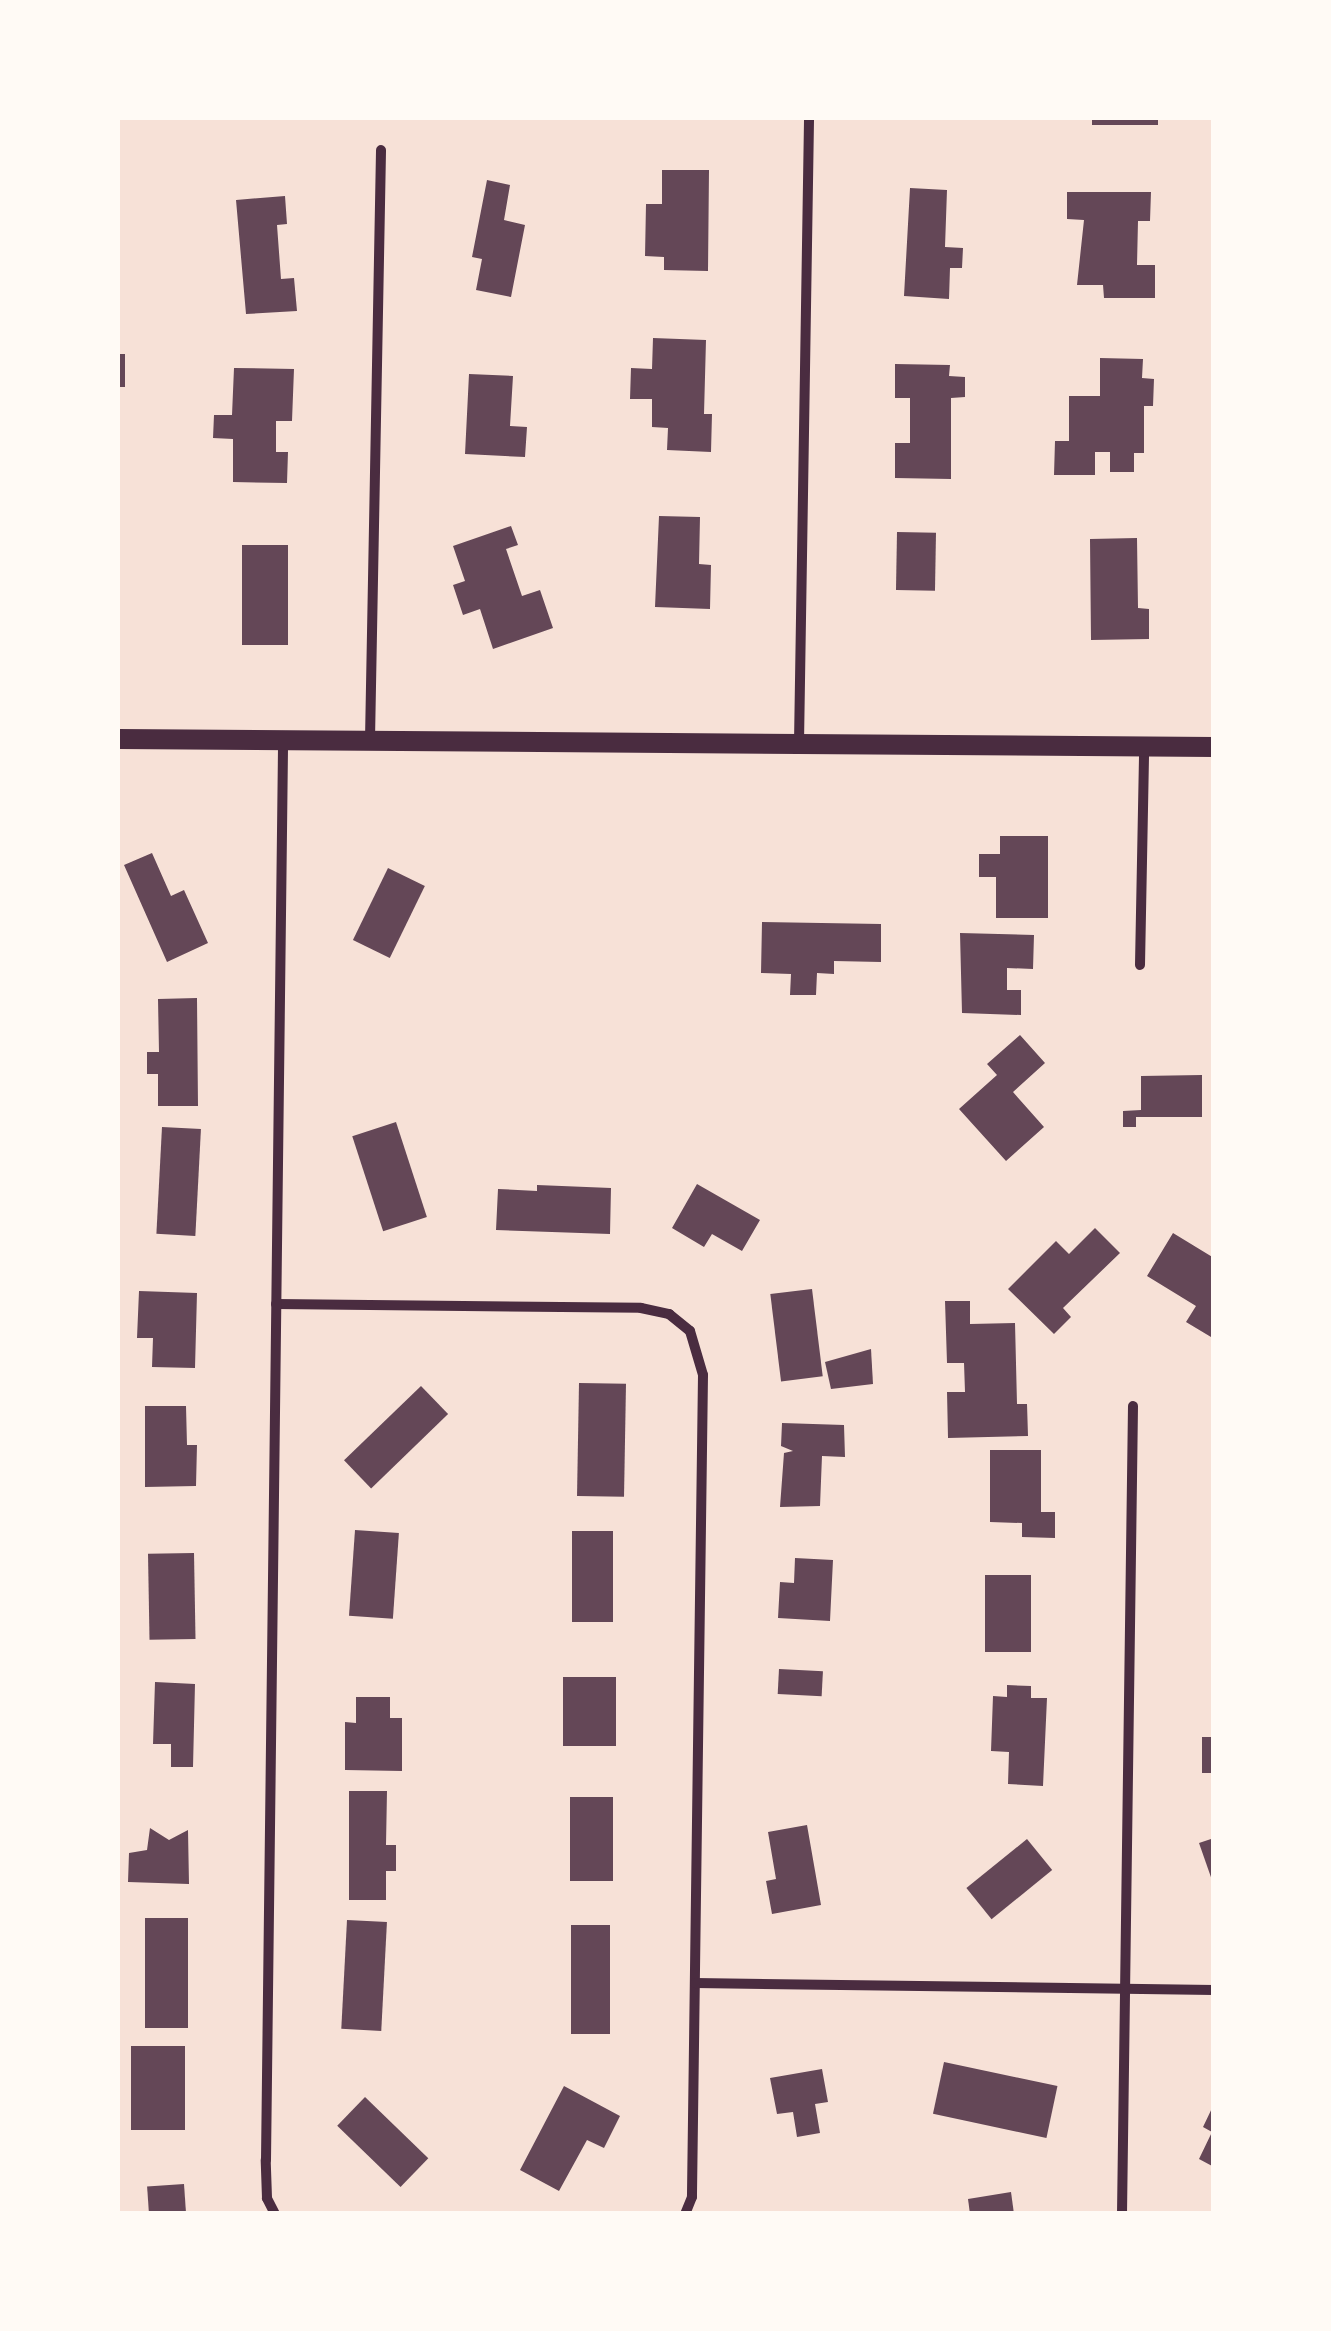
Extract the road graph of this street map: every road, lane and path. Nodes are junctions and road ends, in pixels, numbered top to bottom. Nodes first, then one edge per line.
1 (809, 118) edge
2 (381, 150) dead end
3 (284, 738) junction
4 (118, 739) edge
5 (370, 740) junction
6 (800, 743) junction
7 (1144, 746) junction
8 (1214, 747) edge
9 (1140, 965) dead end
10 (276, 1304) junction
11 (1132, 1406) dead end
12 (695, 1983) junction
13 (1125, 1989) junction
14 (1214, 1990) edge
15 (275, 2214) edge
16 (685, 2214) edge
17 (1122, 2214) edge

1 - 6 street
2 - 5 street
3 - 4 main road
3 - 5 main road
3 - 10 street
5 - 6 main road
6 - 7 main road
7 - 8 main road
7 - 9 street
10 - 12 street
10 - 15 street
11 - 13 street
12 - 13 street
12 - 16 street
13 - 14 street
13 - 17 street

